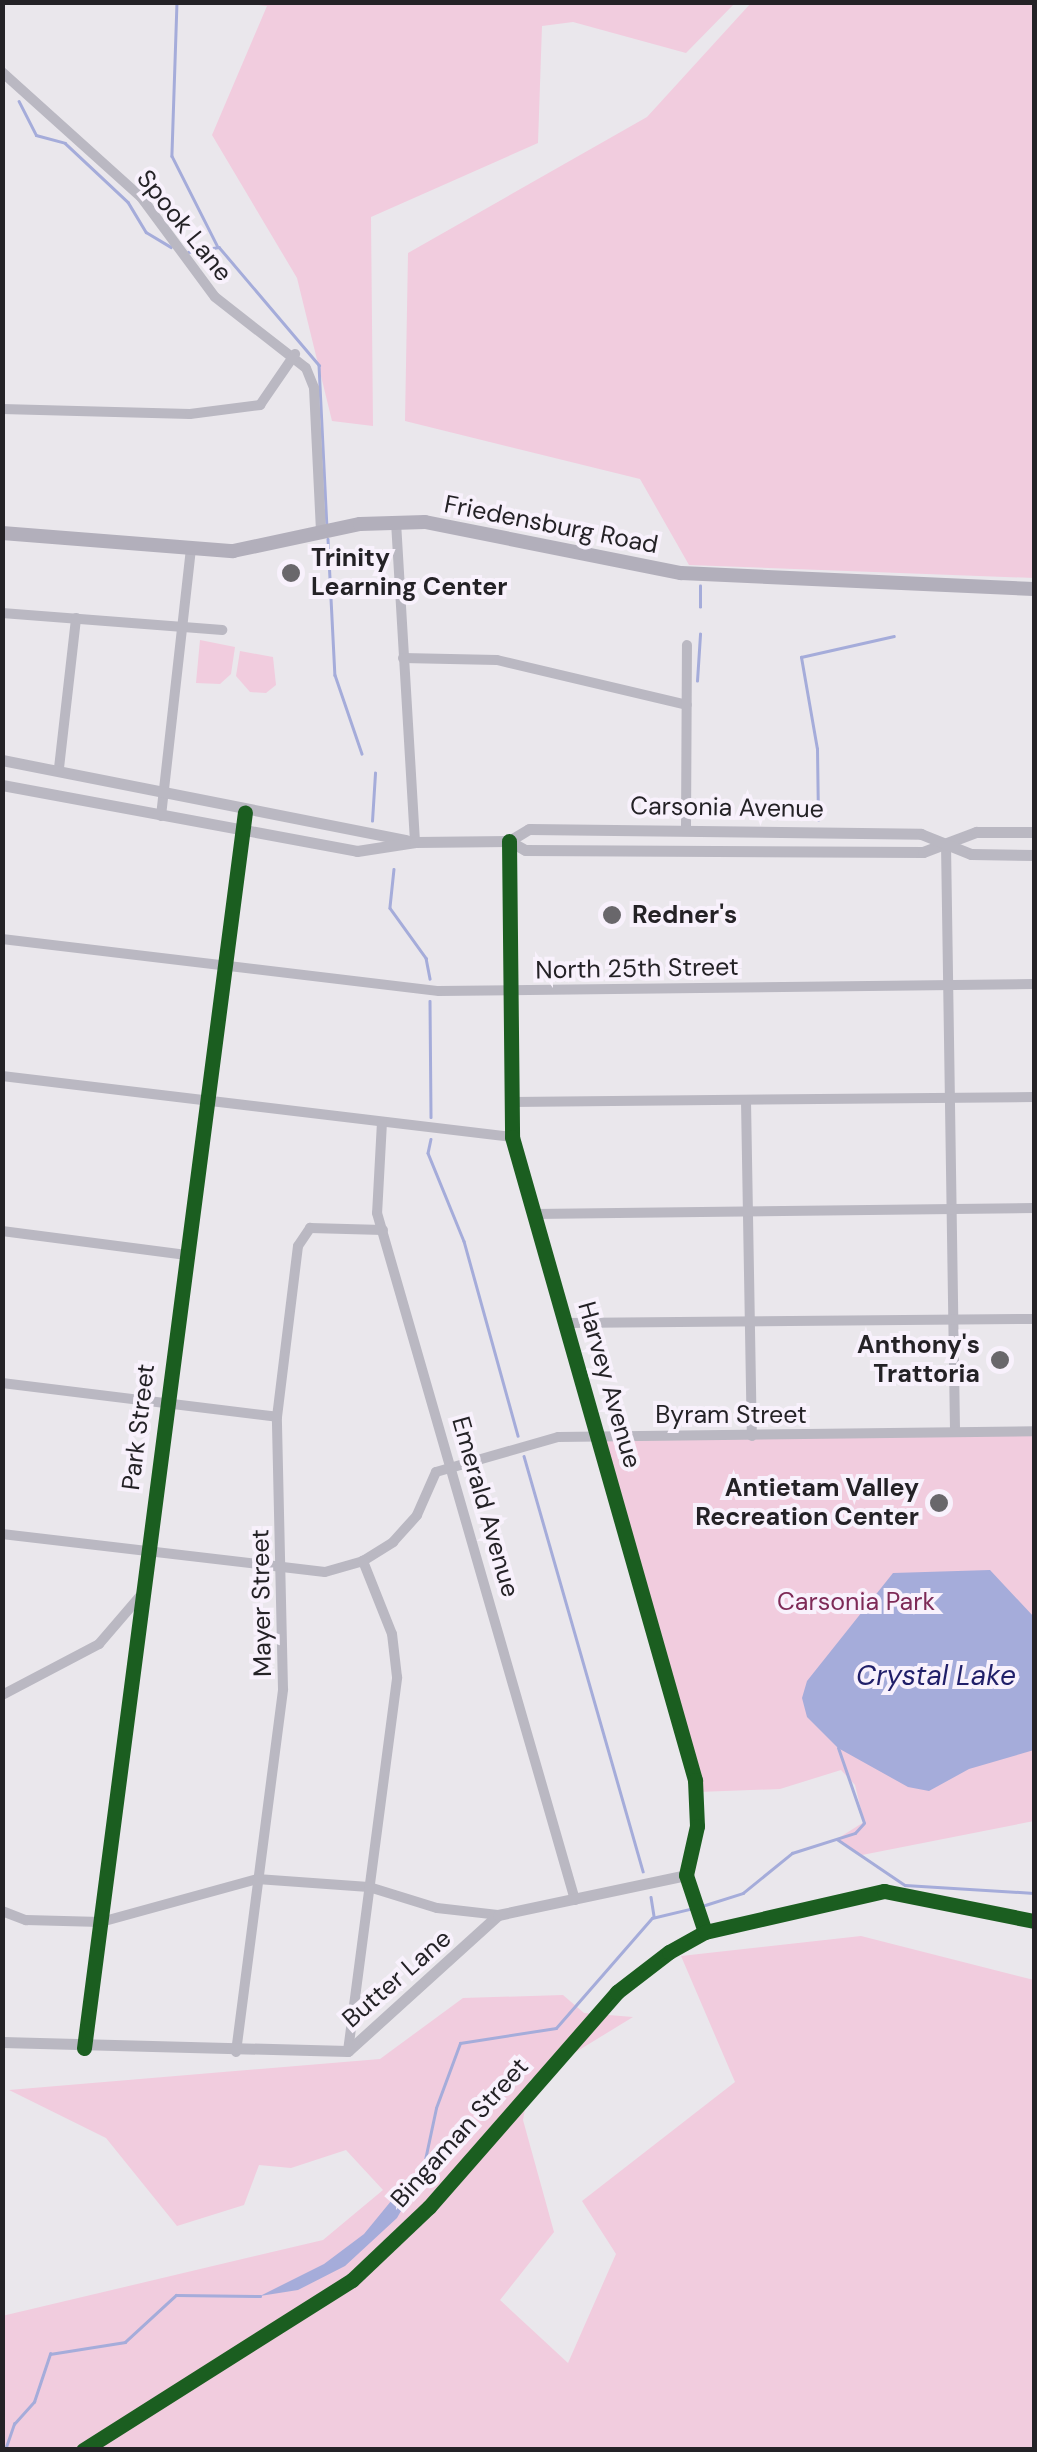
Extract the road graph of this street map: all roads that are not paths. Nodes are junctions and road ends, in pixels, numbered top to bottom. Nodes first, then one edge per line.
1 (2, 72) edge
2 (295, 354) junction
3 (2, 409) edge
4 (396, 522) junction
5 (321, 531) junction
6 (2, 533) edge
7 (190, 550) junction
8 (1034, 589) edge
9 (2, 614) edge
10 (76, 618) junction
11 (182, 626) junction
12 (222, 630) dead end
13 (686, 644) dead end
14 (403, 658) junction
15 (687, 705) junction
16 (2, 760) edge
17 (59, 768) junction
18 (2, 785) edge
19 (164, 793) junction
20 (245, 812) junction
21 (161, 816) junction
22 (686, 829) junction
23 (1034, 832) edge
24 (242, 833) junction
25 (416, 842) junction
26 (509, 842) junction
27 (946, 844) junction
28 (1034, 855) edge
29 (2, 939) edge
30 (224, 966) junction
31 (1034, 984) edge
32 (946, 986) junction
33 (512, 990) junction
34 (2, 1076) edge
35 (1034, 1097) edge
36 (948, 1098) junction
37 (746, 1101) junction
38 (512, 1102) junction
39 (206, 1103) junction
40 (382, 1122) junction
41 (512, 1136) junction
42 (1034, 1208) edge
43 (951, 1210) junction
44 (748, 1213) junction
45 (534, 1214) junction
46 (383, 1230) junction
47 (2, 1231) edge
48 (186, 1255) junction
49 (1034, 1319) edge
50 (750, 1320) junction
51 (953, 1320) junction
52 (565, 1323) junction
53 (2, 1384) edge
54 (167, 1404) junction
55 (278, 1417) junction
56 (955, 1432) junction
57 (1034, 1432) edge
58 (596, 1435) junction
59 (752, 1436) junction
60 (454, 1467) junction
61 (2, 1534) edge
62 (149, 1553) junction
63 (362, 1561) junction
64 (282, 1570) junction
65 (144, 1590) junction
66 (2, 1695) edge
67 (686, 1874) junction
68 (257, 1879) junction
69 (369, 1888) junction
70 (575, 1900) junction
71 (2, 1911) edge
72 (498, 1915) junction
73 (1034, 1921) edge
74 (101, 1922) junction
75 (705, 1932) junction
76 (2, 2042) edge
77 (84, 2048) junction
78 (348, 2051) junction
79 (236, 2052) junction
80 (83, 2450) edge

1 - 2 street, Spook Lane
2 - 3 street
2 - 5 street
4 - 5 main road, Friedensburg Road
4 - 8 main road, Friedensburg Road
4 - 14 street
5 - 7 main road, Friedensburg Road
6 - 7 main road, Friedensburg Road
7 - 11 street
9 - 10 street
10 - 11 street
10 - 17 street
11 - 12 street
11 - 19 street
13 - 15 street
14 - 15 street
14 - 25 street
15 - 22 street
16 - 17 street, Carsonia Avenue
17 - 19 street, Carsonia Avenue
18 - 21 street, Carsonia Avenue
19 - 20 street, Carsonia Avenue
19 - 21 street
20 - 24 street, Park Street
20 - 25 street, Carsonia Avenue
21 - 24 street, Carsonia Avenue
22 - 26 street, Carsonia Avenue
22 - 27 street, Carsonia Avenue
23 - 27 street, Carsonia Avenue
24 - 25 street, Carsonia Avenue
24 - 30 street, Park Street
25 - 26 street, Carsonia Avenue
26 - 27 street, Carsonia Avenue
26 - 33 street, Harvey Avenue
27 - 28 street, Carsonia Avenue
27 - 32 street
29 - 30 street, North 25th Street
30 - 33 street, North 25th Street
30 - 39 street, Park Street
31 - 32 street, North 25th Street
32 - 33 street, North 25th Street
32 - 36 street
33 - 38 street, Harvey Avenue
34 - 39 street
35 - 36 street
36 - 37 street
36 - 43 street
37 - 38 street
37 - 44 street
38 - 41 street, Harvey Avenue
39 - 40 street
39 - 48 street, Park Street
40 - 41 street
40 - 46 street, Emerald Avenue
41 - 45 street, Harvey Avenue
42 - 43 street
43 - 44 street
43 - 51 street
44 - 45 street
44 - 50 street
45 - 52 street, Harvey Avenue
46 - 55 street, Mayer Street
46 - 60 street, Emerald Avenue
47 - 48 street
48 - 54 street, Park Street
49 - 51 street
50 - 51 street
50 - 52 street
50 - 59 street
51 - 56 street
52 - 58 street, Harvey Avenue
53 - 54 street
54 - 55 street
54 - 62 street, Park Street
55 - 64 street, Mayer Street
56 - 57 street, Byram Street
56 - 59 street, Byram Street
58 - 59 street, Byram Street
58 - 60 street, Byram Street
58 - 67 street, Harvey Avenue
60 - 63 street, Byram Street
60 - 70 street, Emerald Avenue
61 - 62 street, Byram Street
62 - 64 street, Byram Street
62 - 65 street, Park Street
63 - 64 street, Byram Street
63 - 69 street
64 - 68 street, Mayer Street
65 - 66 street
65 - 74 street, Park Street
67 - 70 street
67 - 75 street
68 - 69 street
68 - 74 street
68 - 79 street, Mayer Street
69 - 72 street
69 - 78 street
70 - 72 street
71 - 74 street
72 - 78 street, Butter Lane
73 - 75 street, Bingaman Street
74 - 77 street, Park Street
75 - 80 street, Bingaman Street
76 - 77 street, Butter Lane
77 - 79 street, Butter Lane
78 - 79 street, Butter Lane

